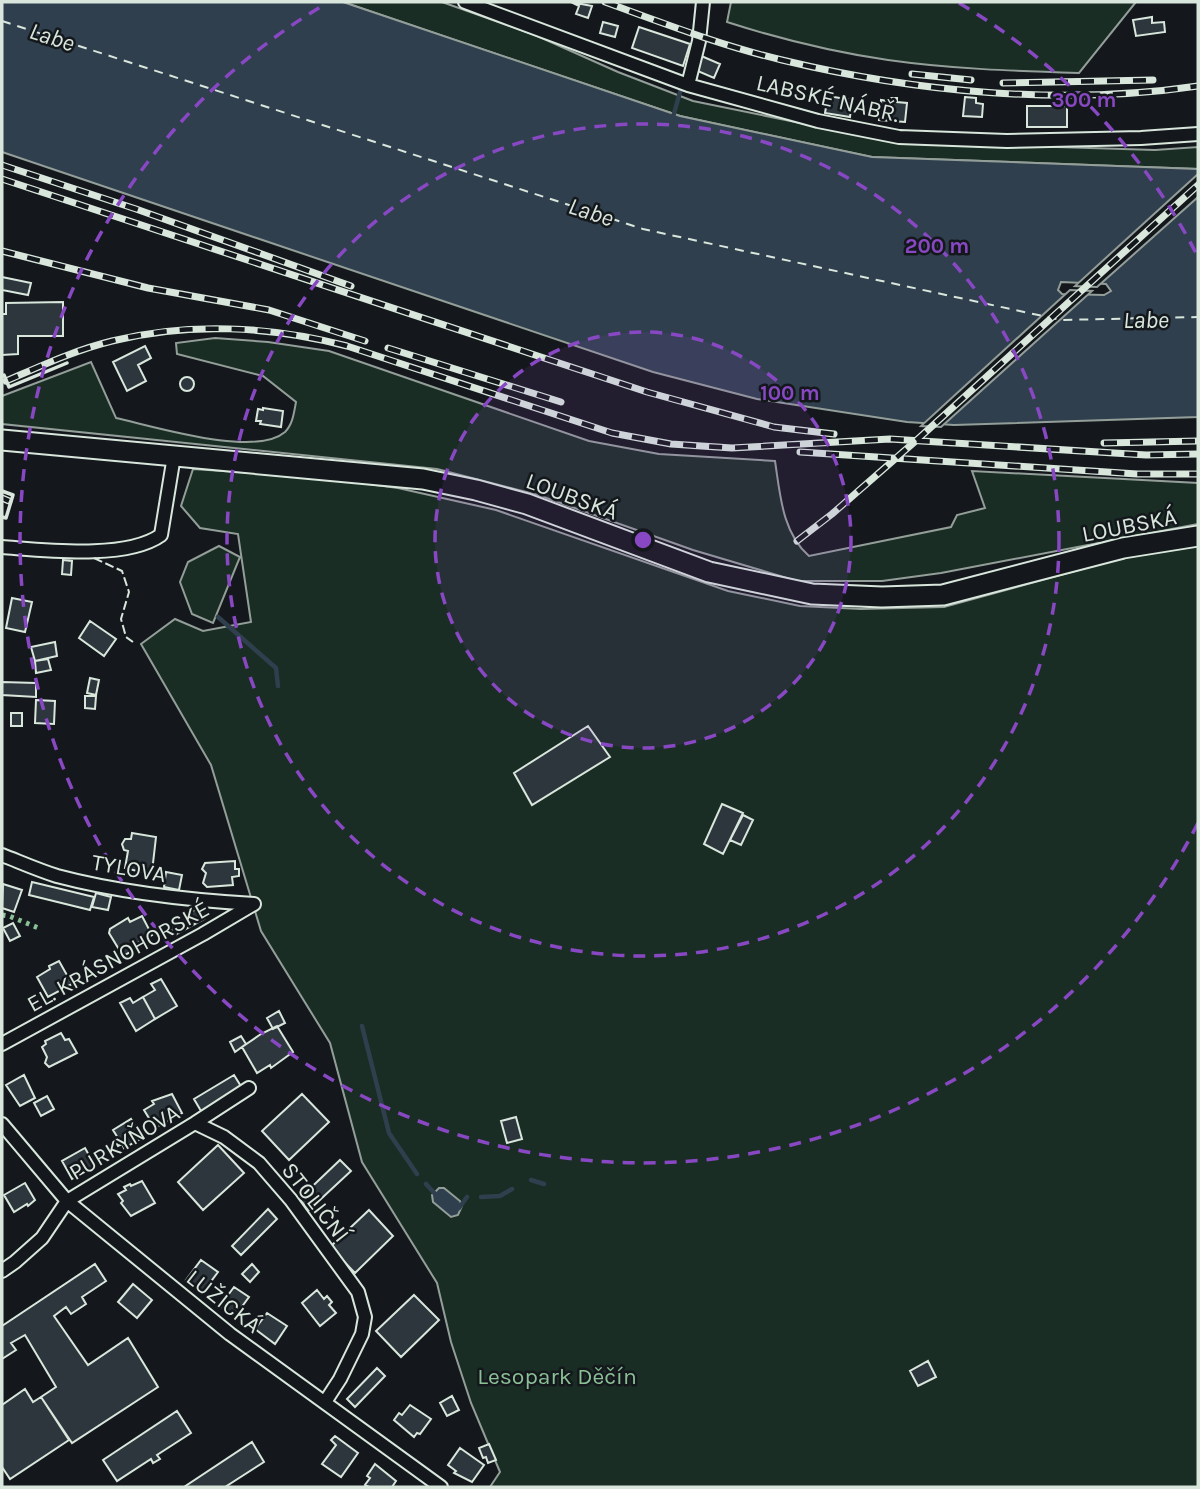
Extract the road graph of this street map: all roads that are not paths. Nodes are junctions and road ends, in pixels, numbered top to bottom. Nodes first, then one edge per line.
1 (465, 2) edge
2 (703, 2) edge
3 (688, 85) junction
4 (1198, 134) edge
5 (2, 440) edge
6 (174, 456) junction
7 (1198, 536) edge
8 (2, 547) edge
9 (2, 855) edge
10 (254, 904) joint
11 (2, 1044) edge
12 (249, 1088) dead end
13 (195, 1123) junction
14 (2, 1124) edge
15 (66, 1201) junction
16 (2, 1271) edge
17 (325, 1402) junction
18 (441, 1487) edge

1 - 3 street, LABSKÉ NÁBŘ.
2 - 3 street
3 - 4 street, LABSKÉ NÁBŘ.
5 - 6 main road, LOUBSKÁ
6 - 7 main road, LOUBSKÁ
6 - 8 street
9 - 10 street, TYLOVA
10 - 11 street, EL. KRÁSNOHORSKÉ
12 - 13 street, PURKYŇOVA
13 - 15 street, PURKYŇOVA
13 - 17 street, STOLIČNÍ
14 - 15 street, LUŽICKÁ
15 - 16 street, PURKYŇOVA
15 - 17 street, LUŽICKÁ
17 - 18 street, LUŽICKÁ

